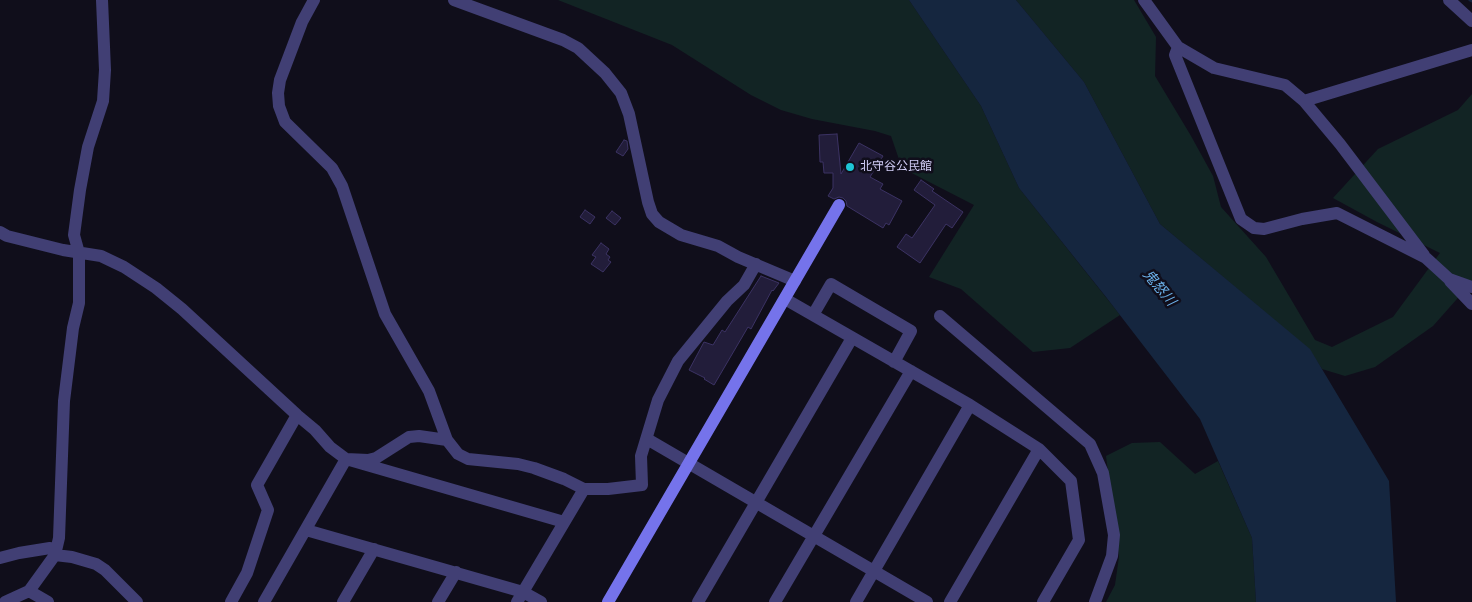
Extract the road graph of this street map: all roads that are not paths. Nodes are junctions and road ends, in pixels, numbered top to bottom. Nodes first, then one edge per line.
1 (102, 0) edge
2 (314, 0) edge
3 (454, 0) edge
4 (1144, 0) edge
5 (1449, 0) edge
6 (1472, 21) edge
7 (1178, 46) junction
8 (1472, 50) edge
9 (1304, 101) junction
10 (839, 205) dead end
11 (0, 232) edge
12 (79, 253) junction
13 (1426, 258) junction
14 (756, 264) junction
15 (1448, 279) junction
16 (796, 281) junction
17 (1472, 287) edge
18 (785, 299) junction
19 (1472, 304) edge
20 (812, 315) junction
21 (940, 316) dead end
22 (852, 338) junction
23 (894, 362) junction
24 (911, 371) junction
25 (970, 405) junction
26 (297, 415) junction
27 (647, 439) junction
28 (447, 440) junction
29 (1039, 449) junction
30 (346, 459) junction
31 (689, 463) junction
32 (584, 490) junction
33 (756, 502) junction
34 (564, 522) junction
35 (306, 530) junction
36 (814, 536) junction
37 (374, 549) junction
38 (56, 552) junction
39 (0, 558) edge
40 (874, 571) junction
41 (456, 572) junction
42 (29, 591) junction
43 (520, 597) edge
44 (5, 602) edge
45 (48, 602) edge
46 (137, 602) edge
47 (231, 602) edge
48 (264, 602) edge
49 (342, 602) edge
50 (438, 602) edge
51 (541, 602) edge
52 (608, 602) edge
53 (698, 602) edge
54 (776, 602) edge
55 (856, 602) edge
56 (927, 602) edge
57 (950, 602) edge
58 (1043, 602) edge
59 (1095, 602) edge

1 - 12 street
2 - 28 street
3 - 14 street
4 - 7 street
5 - 6 street
7 - 9 street
7 - 13 street
8 - 9 street
9 - 13 street
10 - 16 street
11 - 12 street
12 - 26 street
12 - 38 street
13 - 15 street
14 - 16 street
14 - 27 street
15 - 17 street
15 - 19 street
16 - 18 street
18 - 20 street
18 - 31 street
20 - 22 street
20 - 23 street
21 - 59 street
22 - 23 street
22 - 33 street
23 - 24 street
24 - 25 street
24 - 36 street
25 - 29 street
25 - 40 street
26 - 30 street
26 - 47 street
27 - 31 street
27 - 32 street
28 - 30 street
28 - 32 street
29 - 57 street
29 - 58 street
30 - 34 street
30 - 35 street
31 - 33 street
31 - 52 street
32 - 34 street
33 - 36 street
33 - 53 street
34 - 43 street
35 - 37 street
35 - 48 street
36 - 40 street
36 - 54 street
37 - 41 street
37 - 49 street
38 - 39 street
38 - 42 street
38 - 46 street
40 - 55 street
40 - 56 street
41 - 43 street
41 - 50 street
42 - 44 street
42 - 45 street
43 - 51 street

